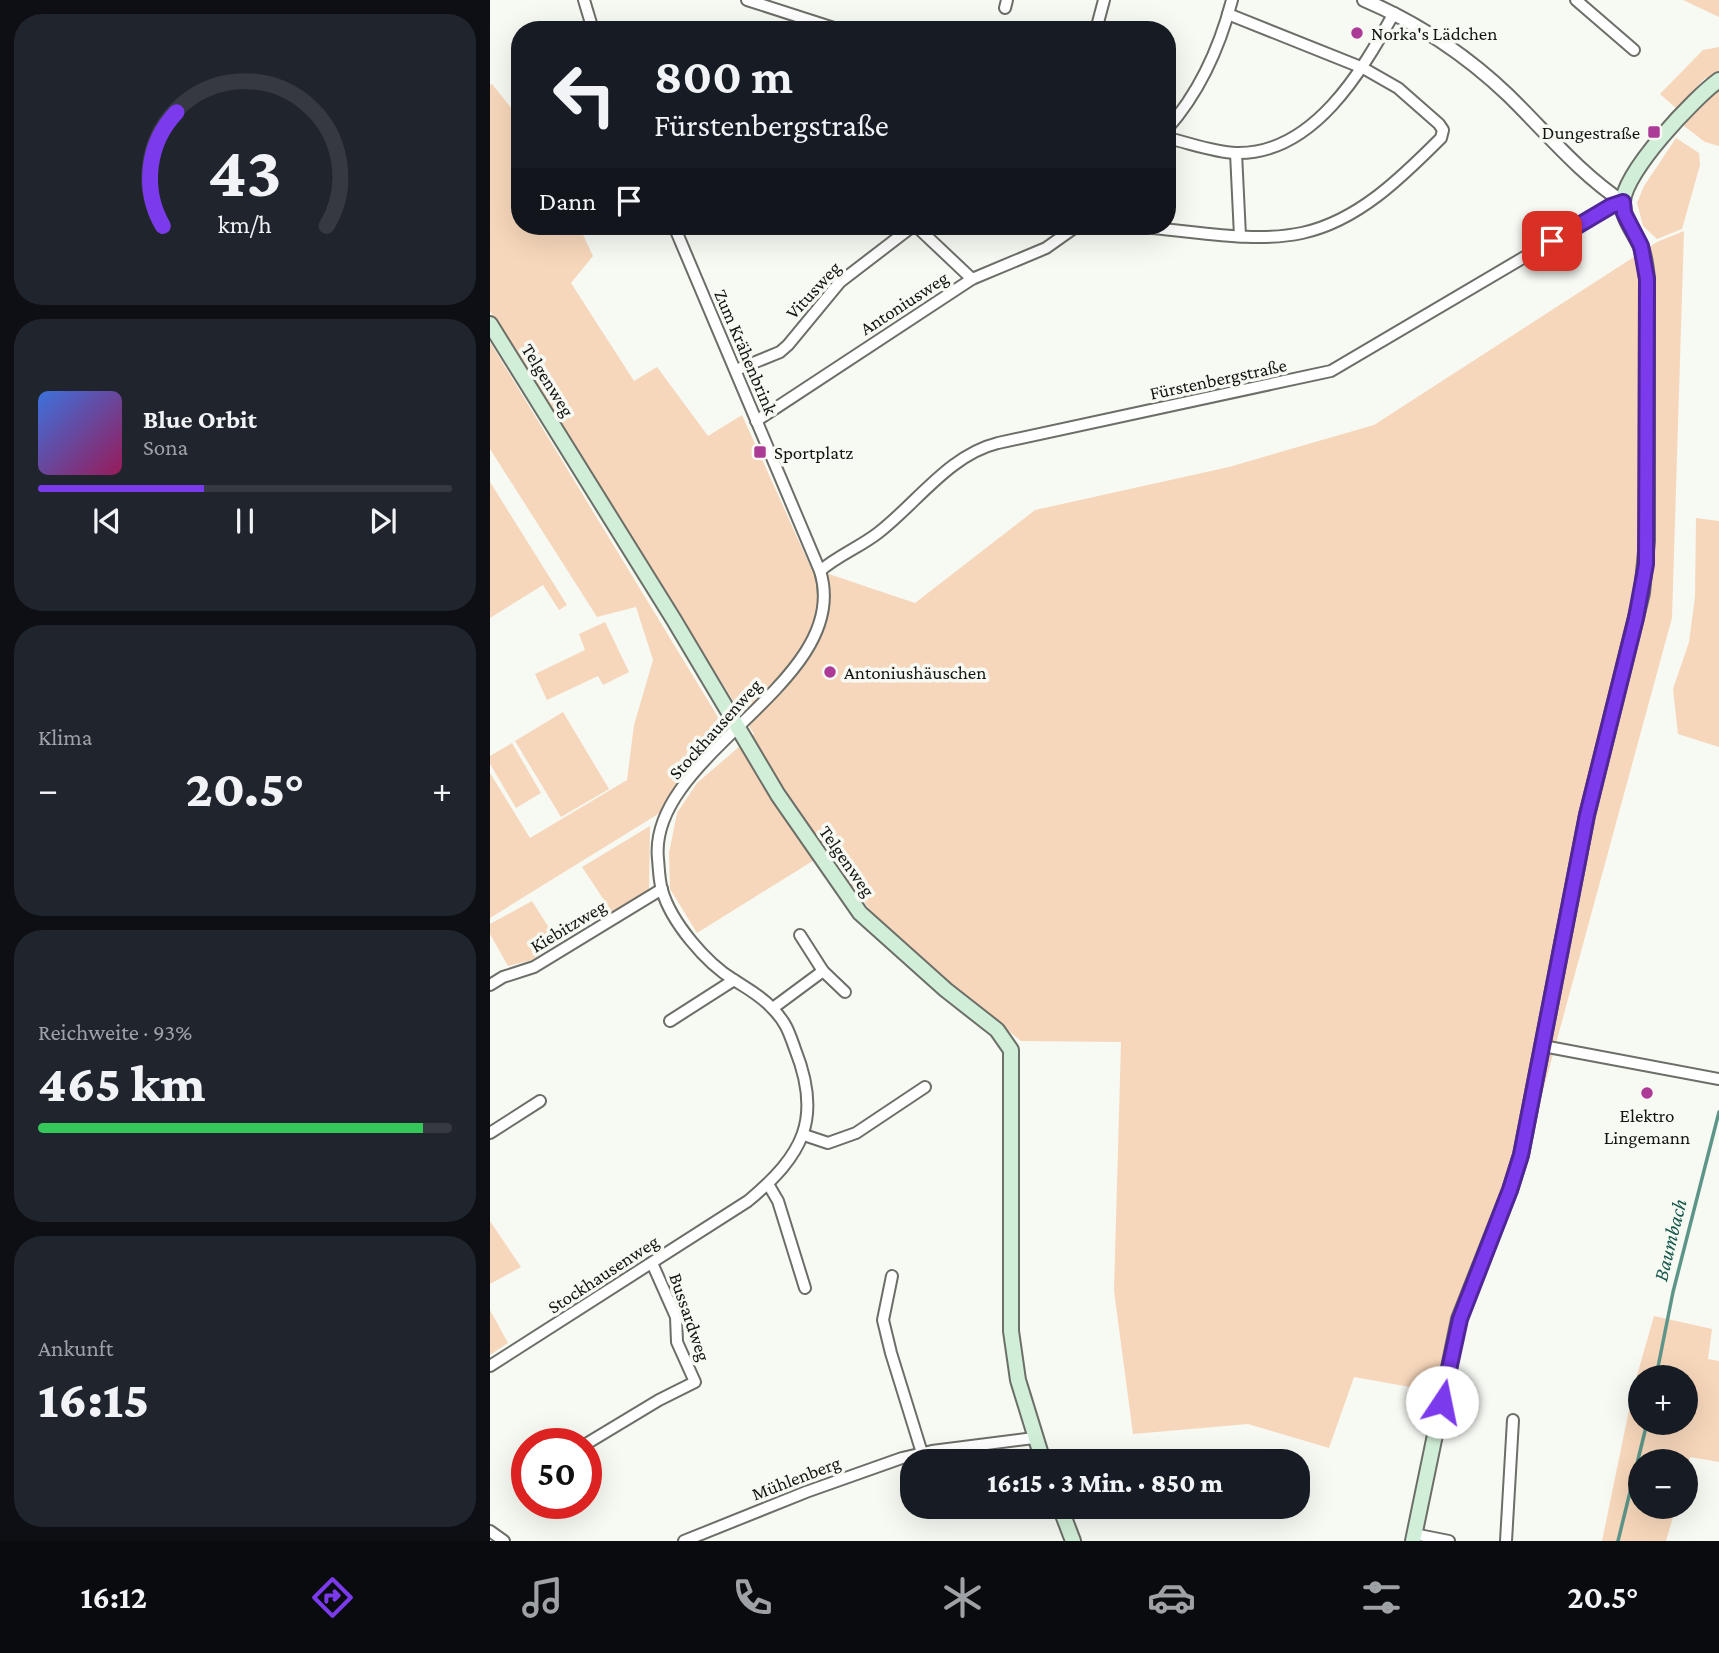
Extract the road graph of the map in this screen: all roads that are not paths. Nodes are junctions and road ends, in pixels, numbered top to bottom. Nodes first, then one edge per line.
1 (584, 0) edge
2 (747, 0) edge
3 (1104, 0) edge
4 (1232, 0) edge
5 (1364, 0) edge
6 (1576, 0) edge
7 (1394, 13) junction
8 (1228, 14) junction
9 (590, 21) edge
10 (812, 21) edge
11 (1099, 21) edge
12 (1634, 50) dead end
13 (1363, 68) junction
14 (1719, 80) edge
15 (1176, 118) edge
16 (1176, 140) edge
17 (1237, 153) junction
18 (1623, 202) junction
19 (1176, 230) edge
20 (678, 235) edge
21 (902, 235) edge
22 (924, 235) edge
23 (1064, 235) edge
24 (1240, 236) junction
25 (972, 279) junction
26 (490, 324) edge
27 (736, 370) junction
28 (756, 421) junction
29 (820, 571) junction
30 (783, 681) joint
31 (738, 727) junction
32 (662, 889) junction
33 (800, 935) dead end
34 (823, 971) junction
35 (734, 981) junction
36 (490, 985) edge
37 (845, 992) dead end
38 (773, 1008) junction
39 (670, 1021) dead end
40 (1543, 1046) junction
41 (1719, 1079) edge
42 (925, 1087) dead end
43 (540, 1101) dead end
44 (490, 1133) edge
45 (804, 1135) junction
46 (768, 1184) junction
47 (652, 1263) junction
48 (892, 1276) dead end
49 (805, 1288) dead end
50 (490, 1366) edge
51 (1513, 1420) dead end
52 (602, 1434) edge
53 (1034, 1438) junction
54 (921, 1449) edge
55 (952, 1449) edge
56 (1038, 1449) edge
57 (900, 1459) edge
58 (1065, 1519) edge
59 (490, 1531) edge
60 (1413, 1537) edge
61 (504, 1541) edge
62 (684, 1541) edge
63 (1073, 1541) edge
64 (1450, 1541) edge
65 (1506, 1541) edge

1 - 9 street
2 - 10 street
3 - 11 street
4 - 8 street
5 - 7 street
6 - 12 street
7 - 13 street
7 - 18 street
8 - 13 street
8 - 15 street
13 - 17 street
13 - 24 street
14 - 18 main road
16 - 17 street
17 - 24 street
18 - 29 street, Fürstenbergstraße
18 - 40 main road
19 - 24 street
20 - 27 street, Zum Krähenbrink
21 - 27 street, Vitusweg
22 - 25 street
23 - 25 street, Antoniusweg
25 - 28 street, Antoniusweg
26 - 31 main road, Telgenweg
27 - 28 street, Zum Krähenbrink
28 - 29 street, Zum Krähenbrink
29 - 30 street, Zum Krähenbrink
30 - 31 street, Stockhausenweg
31 - 32 street, Stockhausenweg
31 - 53 main road, Telgenweg
32 - 35 street, Stockhausenweg
32 - 36 street, Kiebitzweg
33 - 34 street
34 - 37 street
34 - 38 street
35 - 38 street, Stockhausenweg
35 - 39 street
38 - 45 street, Stockhausenweg
40 - 41 street
40 - 60 main road
42 - 45 street
43 - 44 street
45 - 46 street, Stockhausenweg
46 - 47 street, Stockhausenweg
46 - 49 street
47 - 50 street, Stockhausenweg
47 - 52 street, Bussardweg
48 - 54 street
51 - 65 street
53 - 55 street, Mühlenberg
53 - 56 main road, Telgenweg
57 - 62 street, Mühlenberg
58 - 63 main road
59 - 61 street
60 - 64 street

